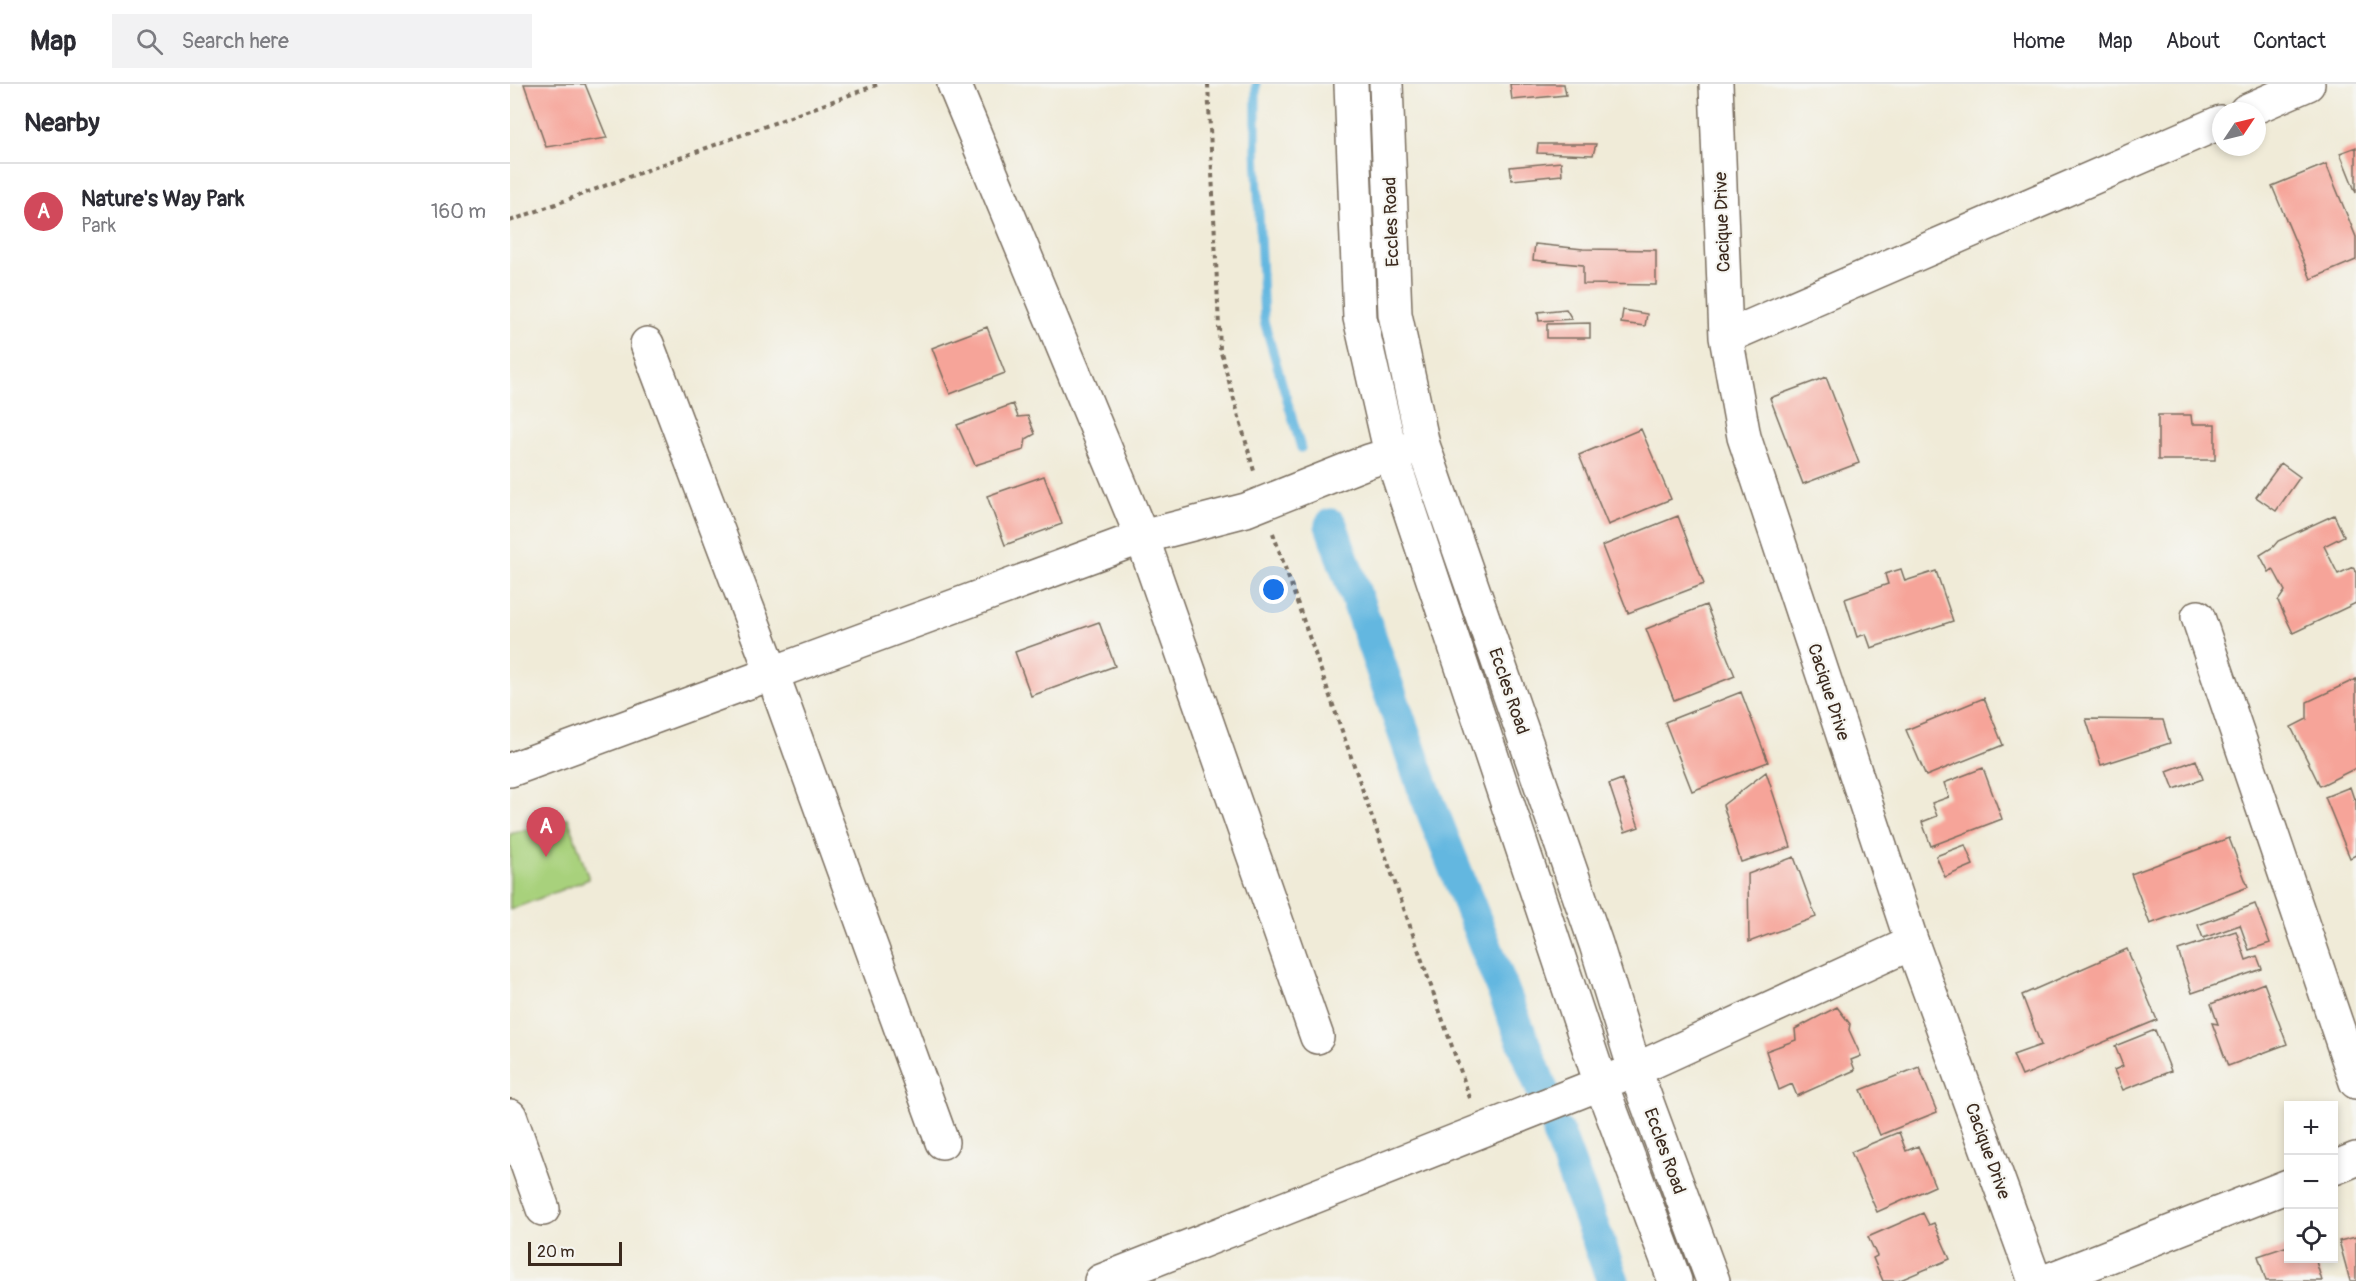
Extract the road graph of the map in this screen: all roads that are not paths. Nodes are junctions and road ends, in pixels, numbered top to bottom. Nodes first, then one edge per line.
1 (954, 84) edge
2 (1351, 84) edge
3 (1386, 84) edge
4 (1716, 84) edge
5 (2308, 84) edge
6 (2266, 102) edge
7 (2212, 126) edge
8 (1726, 337) junction
9 (647, 344) dead end
10 (1423, 444) junction
11 (1391, 454) junction
12 (1142, 537) junction
13 (2198, 617) dead end
14 (772, 673) junction
15 (510, 770) edge
16 (1912, 943) junction
17 (1317, 1037) dead end
18 (1635, 1070) junction
19 (2356, 1082) edge
20 (1601, 1084) junction
21 (510, 1116) edge
22 (942, 1142) dead end
23 (2356, 1160) edge
24 (2338, 1167) edge
25 (2284, 1188) edge
26 (543, 1209) dead end
27 (1101, 1281) edge
28 (1675, 1281) edge
29 (1713, 1281) edge
30 (2035, 1281) edge
31 (2046, 1281) edge

1 - 12 street
2 - 11 street, Eccles Road
3 - 10 street, Eccles Road
4 - 8 street, Cacique Drive
5 - 6 street
7 - 8 street
8 - 16 street, Cacique Drive
9 - 14 street
10 - 11 street
10 - 18 street, Eccles Road
11 - 12 street
11 - 20 street, Eccles Road
12 - 14 street
12 - 17 street
13 - 19 street
14 - 15 street
14 - 22 street
16 - 18 street
16 - 30 street, Cacique Drive
18 - 20 street
18 - 29 street, Eccles Road
20 - 27 street
20 - 28 street, Eccles Road
21 - 26 street
23 - 24 street
25 - 31 street

